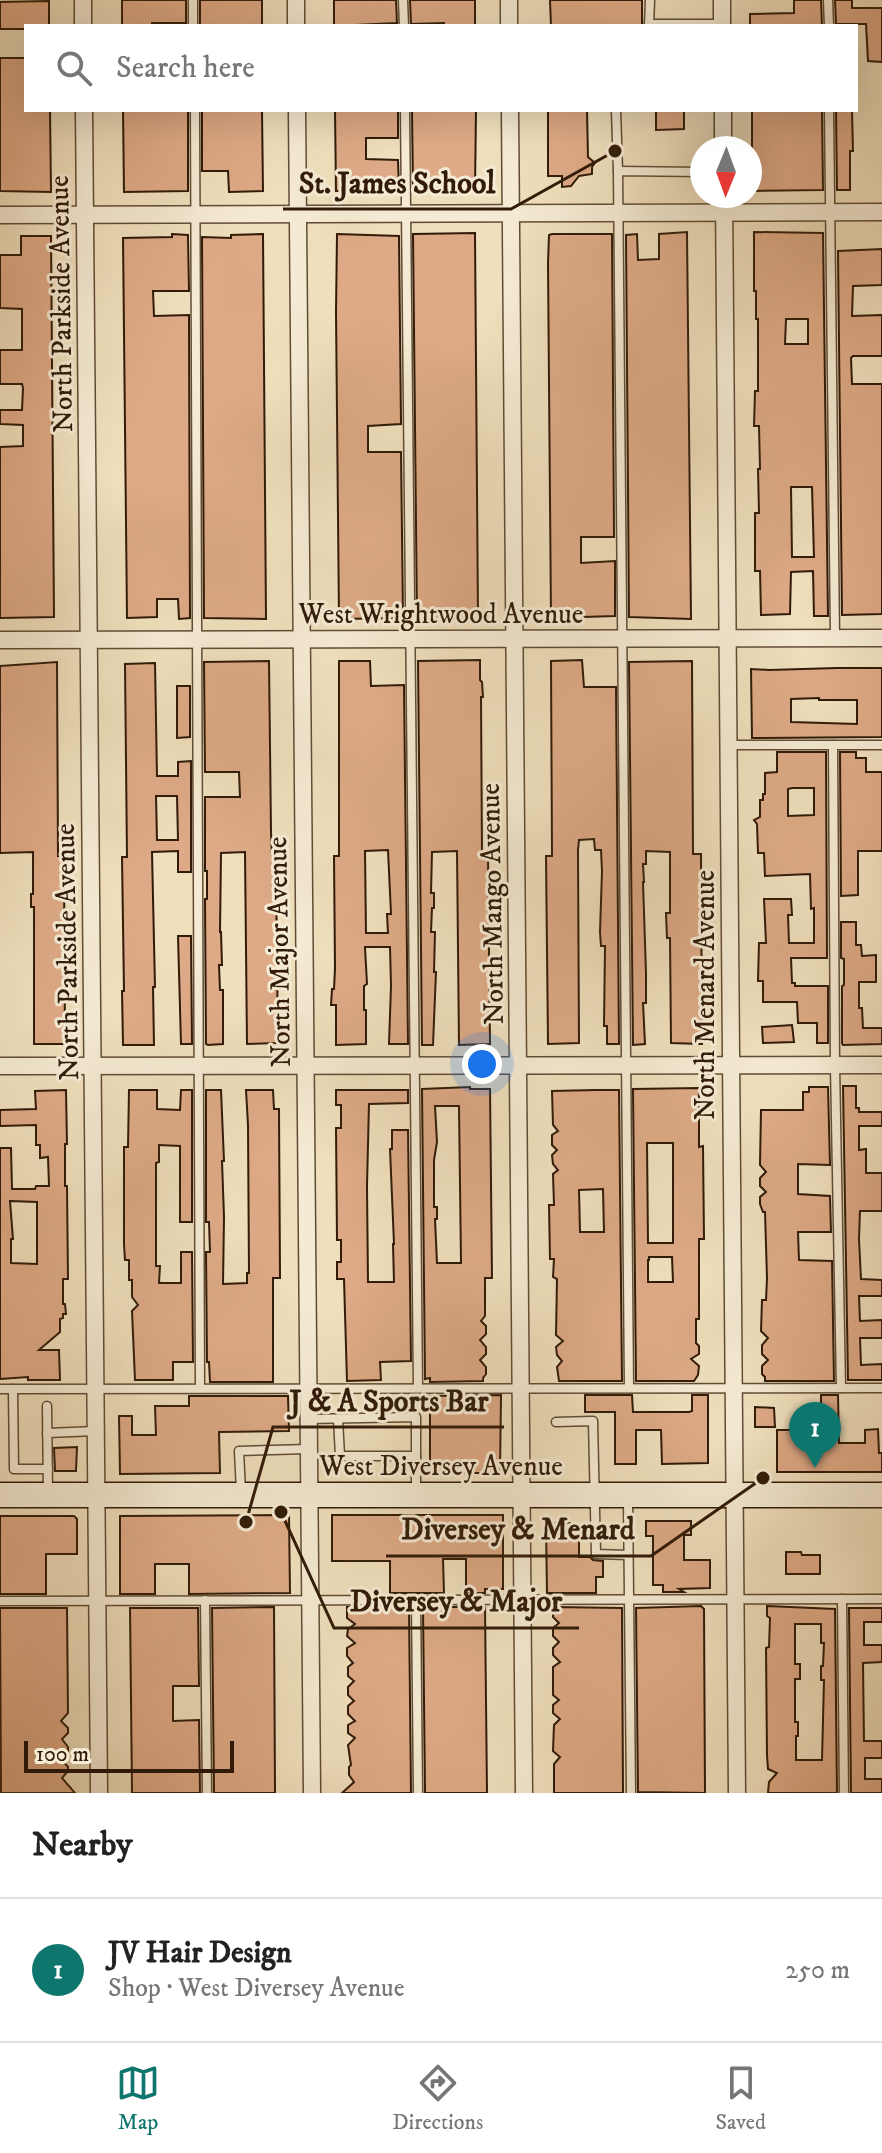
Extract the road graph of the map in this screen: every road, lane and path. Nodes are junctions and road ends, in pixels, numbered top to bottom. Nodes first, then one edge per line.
1 (83, 0) edge
2 (193, 0) edge
3 (296, 0) edge
4 (403, 0) edge
5 (509, 0) edge
6 (650, 0) edge
7 (722, 0) edge
8 (828, 0) edge
9 (83, 24) edge
10 (193, 24) edge
11 (296, 24) edge
12 (404, 24) edge
13 (509, 24) edge
14 (649, 24) edge
15 (722, 24) edge
16 (829, 24) edge
17 (84, 112) edge
18 (195, 112) edge
19 (297, 112) edge
20 (405, 112) edge
21 (510, 112) edge
22 (616, 112) edge
23 (723, 112) edge
24 (829, 112) edge
25 (723, 136) edge
26 (618, 171) junction
27 (690, 172) edge
28 (690, 207) edge
29 (762, 207) edge
30 (724, 208) edge
31 (829, 212) junction
32 (882, 212) edge
33 (406, 213) junction
34 (511, 213) junction
35 (619, 213) junction
36 (197, 214) junction
37 (298, 214) junction
38 (0, 215) edge
39 (85, 215) junction
40 (621, 638) junction
41 (727, 638) junction
42 (835, 638) junction
43 (882, 638) edge
44 (196, 639) junction
45 (301, 639) junction
46 (411, 639) junction
47 (515, 639) junction
48 (0, 640) edge
49 (89, 640) junction
50 (728, 745) junction
51 (833, 745) junction
52 (882, 745) edge
53 (414, 1065) junction
54 (518, 1065) junction
55 (626, 1065) junction
56 (731, 1065) junction
57 (835, 1065) junction
58 (882, 1065) edge
59 (0, 1066) edge
60 (93, 1066) junction
61 (198, 1066) junction
62 (305, 1066) junction
63 (200, 1388) junction
64 (308, 1388) junction
65 (418, 1388) junction
66 (521, 1388) junction
67 (629, 1388) junction
68 (733, 1388) junction
69 (841, 1388) junction
70 (882, 1388) edge
71 (0, 1389) edge
72 (13, 1389) junction
73 (96, 1389) junction
74 (47, 1406) dead end
75 (308, 1419) junction
76 (338, 1419) junction
77 (556, 1422) dead end
78 (96, 1431) junction
79 (47, 1433) junction
80 (308, 1449) junction
81 (416, 1456) junction
82 (48, 1469) junction
83 (522, 1494) junction
84 (0, 1495) edge
85 (48, 1495) junction
86 (97, 1495) junction
87 (242, 1495) junction
88 (309, 1495) junction
89 (416, 1495) junction
90 (595, 1495) junction
91 (628, 1495) junction
92 (734, 1495) junction
93 (882, 1495) edge
94 (628, 1555) junction
95 (630, 1599) junction
96 (735, 1599) junction
97 (842, 1599) junction
98 (882, 1599) edge
99 (98, 1600) junction
100 (205, 1600) junction
101 (310, 1600) junction
102 (416, 1600) junction
103 (523, 1600) junction
104 (0, 1601) edge
105 (99, 1793) edge
106 (207, 1793) edge
107 (312, 1793) edge
108 (418, 1793) edge
109 (524, 1793) edge
110 (631, 1793) edge
111 (737, 1793) edge
112 (844, 1793) edge

1 - 9 street
2 - 10 lane
3 - 11 street
4 - 12 lane
5 - 13 street
6 - 14 lane
7 - 15 street
8 - 16 lane
17 - 39 street, North Parkside Avenue
18 - 36 lane
19 - 37 street, North Major Avenue
20 - 33 lane
21 - 34 street, North Mango Avenue
22 - 26 lane
23 - 25 street
24 - 31 lane
26 - 27 lane
26 - 35 lane
28 - 35 street
29 - 31 street
30 - 41 street, North Menard Avenue
31 - 32 street
31 - 42 lane
33 - 34 street
33 - 37 street
33 - 46 lane
34 - 35 street
34 - 47 street, North Mango Avenue
35 - 40 lane
36 - 37 street
36 - 39 street
36 - 44 lane
37 - 45 street, North Major Avenue
38 - 39 street
39 - 49 street, North Parkside Avenue
40 - 41 street, West Wrightwood Avenue
40 - 47 street, West Wrightwood Avenue
40 - 55 lane
41 - 42 street, West Wrightwood Avenue
41 - 50 street, North Menard Avenue
42 - 43 street, West Wrightwood Avenue
44 - 45 street, West Wrightwood Avenue
44 - 49 street, West Wrightwood Avenue
44 - 61 lane
45 - 46 street, West Wrightwood Avenue
45 - 62 street, North Major Avenue
46 - 47 street, West Wrightwood Avenue
46 - 53 lane
47 - 54 street, North Mango Avenue
48 - 49 street, West Wrightwood Avenue
49 - 60 street, North Parkside Avenue
50 - 51 lane
50 - 56 street, North Menard Avenue
51 - 52 lane
51 - 57 lane
53 - 54 street
53 - 62 street
53 - 65 lane
54 - 55 street
54 - 66 street, North Mango Avenue
55 - 56 street
55 - 67 lane
56 - 57 street
56 - 68 street, North Menard Avenue
57 - 58 street
57 - 69 lane
59 - 60 street
60 - 61 street
60 - 73 street, North Parkside Avenue
61 - 62 street
61 - 63 lane
62 - 64 street, North Major Avenue
63 - 64 lane
63 - 73 lane
64 - 65 lane
64 - 75 street, North Major Avenue
65 - 66 lane
66 - 67 lane
66 - 83 street, North Mango Avenue
67 - 68 lane
68 - 69 lane
68 - 92 street, North Menard Avenue
69 - 70 lane
71 - 72 lane
72 - 73 lane
72 - 82 lane
73 - 78 street, North Parkside Avenue
74 - 79 lane
75 - 76 lane
75 - 80 street, North Major Avenue
76 - 81 lane
76 - 81 lane
77 - 90 lane
78 - 79 lane
78 - 86 street, North Parkside Avenue
79 - 82 lane
80 - 87 lane
80 - 88 street, North Major Avenue
81 - 89 lane
82 - 85 lane
83 - 89 main road, West Diversey Avenue
83 - 90 main road, West Diversey Avenue
83 - 103 street, North Mango Avenue
84 - 85 main road, West Diversey Avenue
85 - 86 main road, West Diversey Avenue
86 - 87 main road, West Diversey Avenue
86 - 99 street, North Parkside Avenue
87 - 88 main road, West Diversey Avenue
88 - 89 main road, West Diversey Avenue
88 - 101 street, North Major Avenue
90 - 91 main road, West Diversey Avenue
90 - 94 lane
91 - 92 main road, West Diversey Avenue
91 - 94 lane
92 - 93 main road, West Diversey Avenue
92 - 96 street, North Menard Avenue
94 - 95 lane
95 - 96 lane
95 - 103 lane
95 - 110 lane
96 - 97 lane
96 - 111 street, North Menard Avenue
97 - 98 lane
97 - 112 lane
99 - 100 lane
99 - 104 lane
99 - 105 street, North Parkside Avenue
100 - 101 lane
100 - 106 lane
101 - 102 lane
101 - 107 street, North Major Avenue
102 - 103 lane
102 - 108 lane
103 - 109 street, North Mango Avenue

